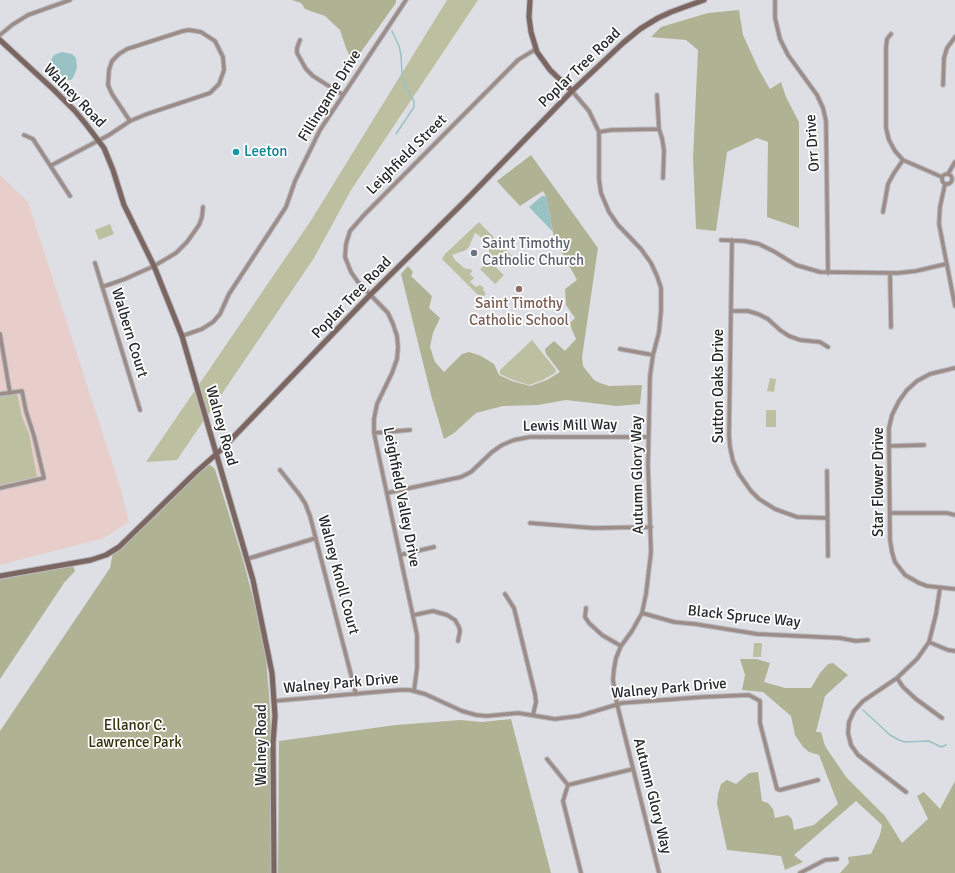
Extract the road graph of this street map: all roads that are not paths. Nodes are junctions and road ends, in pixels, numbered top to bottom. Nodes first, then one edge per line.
1 (70, 0) edge
2 (406, 0) edge
3 (530, 0) edge
4 (704, 0) edge
5 (775, 0) edge
6 (891, 34) dead end
7 (0, 35) edge
8 (955, 37) edge
9 (0, 40) edge
10 (300, 40) dead end
11 (536, 49) junction
12 (943, 85) dead end
13 (572, 91) junction
14 (343, 95) junction
15 (657, 95) dead end
16 (130, 121) junction
17 (659, 129) junction
18 (599, 132) junction
19 (24, 135) dead end
20 (99, 140) junction
21 (903, 160) junction
22 (955, 162) edge
23 (52, 165) junction
24 (948, 174) junction
25 (942, 177) junction
26 (663, 178) dead end
27 (953, 181) edge
28 (945, 184) junction
29 (70, 196) dead end
30 (202, 207) dead end
31 (883, 212) dead end
32 (721, 240) dead end
33 (732, 240) junction
34 (95, 263) dead end
35 (946, 264) junction
36 (154, 266) junction
37 (828, 273) junction
38 (890, 273) junction
39 (102, 287) junction
40 (370, 295) junction
41 (955, 306) edge
42 (731, 311) junction
43 (891, 327) dead end
44 (0, 334) edge
45 (182, 336) junction
46 (828, 347) dead end
47 (620, 348) dead end
48 (653, 355) junction
49 (955, 368) edge
50 (10, 393) junction
51 (0, 394) edge
52 (140, 410) dead end
53 (410, 430) dead end
54 (374, 433) junction
55 (648, 437) junction
56 (924, 445) dead end
57 (889, 446) junction
58 (216, 454) junction
59 (280, 470) dead end
60 (827, 471) dead end
61 (0, 488) edge
62 (387, 493) junction
63 (890, 513) junction
64 (955, 515) edge
65 (827, 518) junction
66 (530, 523) dead end
67 (651, 527) junction
68 (316, 538) junction
69 (434, 547) dead end
70 (400, 555) junction
71 (828, 556) dead end
72 (247, 559) junction
73 (0, 576) edge
74 (940, 588) junction
75 (955, 589) edge
76 (506, 594) dead end
77 (586, 608) dead end
78 (642, 613) junction
79 (414, 615) junction
80 (868, 640) dead end
81 (458, 641) dead end
82 (930, 642) junction
83 (621, 646) junction
84 (955, 651) edge
85 (897, 678) junction
86 (414, 691) junction
87 (356, 694) junction
88 (274, 701) junction
89 (617, 704) junction
90 (533, 715) junction
91 (942, 718) dead end
92 (547, 759) dead end
93 (633, 769) junction
94 (818, 780) dead end
95 (568, 785) junction
96 (906, 792) dead end
97 (837, 859) dead end
98 (274, 873) edge
99 (581, 873) edge
100 (659, 873) edge
101 (800, 873) edge

1 - 7 street
2 - 14 street, Fillingame Drive
3 - 11 main road
4 - 13 main road, Poplar Tree Road
5 - 37 street, Orr Drive
6 - 21 street
8 - 12 street
9 - 20 main road, Walney Road
10 - 14 street
11 - 13 main road
11 - 40 street, Leighfield Street
13 - 18 street, Autumn Glory Way
13 - 40 main road, Poplar Tree Road
14 - 45 street, Fillingame Drive
15 - 17 street
16 - 16 street
16 - 20 street
17 - 18 street
17 - 26 street
18 - 48 street, Autumn Glory Way
19 - 23 street
20 - 23 street
20 - 36 main road, Walney Road
21 - 25 street
21 - 31 street
22 - 24 street
23 - 29 street
24 - 25 street
24 - 27 street
25 - 28 street
27 - 28 street
28 - 35 street
30 - 36 street
32 - 33 street
33 - 37 street
33 - 42 street, Sutton Oaks Drive
34 - 39 street, Walbern Court
35 - 38 street
35 - 41 street
36 - 39 street
36 - 45 main road, Walney Road
37 - 38 street
38 - 43 street
39 - 52 street, Walbern Court
40 - 54 street, Leighfield Valley Drive
40 - 58 main road, Poplar Tree Road
42 - 46 street
42 - 65 street, Sutton Oaks Drive
44 - 50 street
45 - 58 main road, Walney Road
47 - 48 street
48 - 55 street, Autumn Glory Way
49 - 57 street, Star Flower Drive
50 - 51 street
50 - 61 street
53 - 54 street
54 - 62 street, Leighfield Valley Drive
55 - 62 street, Lewis Mill Way
55 - 67 street, Autumn Glory Way
56 - 57 street
57 - 63 street, Star Flower Drive
58 - 72 main road, Walney Road
58 - 73 main road, Poplar Tree Road
59 - 68 street, Walney Knoll Court
60 - 65 street
62 - 70 street, Leighfield Valley Drive
63 - 64 street
63 - 74 street, Star Flower Drive
65 - 71 street
66 - 67 street
67 - 78 street, Autumn Glory Way
68 - 72 street
68 - 87 street, Walney Knoll Court
69 - 70 street
70 - 79 street, Leighfield Valley Drive
72 - 88 main road, Walney Road
74 - 75 street, Star Flower Drive
74 - 82 street
76 - 90 street
77 - 83 street
78 - 80 street, Black Spruce Way
78 - 83 street, Autumn Glory Way
79 - 81 street
79 - 86 street, Leighfield Valley Drive
82 - 84 street
82 - 85 street
83 - 89 street, Autumn Glory Way
85 - 91 street
85 - 96 street
86 - 87 street, Walney Park Drive
86 - 90 street, Walney Park Drive
87 - 88 street, Walney Park Drive
88 - 98 main road, Walney Road
89 - 90 street, Walney Park Drive
89 - 93 street, Autumn Glory Way
89 - 94 street, Walney Park Drive
92 - 95 street
93 - 95 street
93 - 100 street, Autumn Glory Way
95 - 99 street
97 - 101 street

